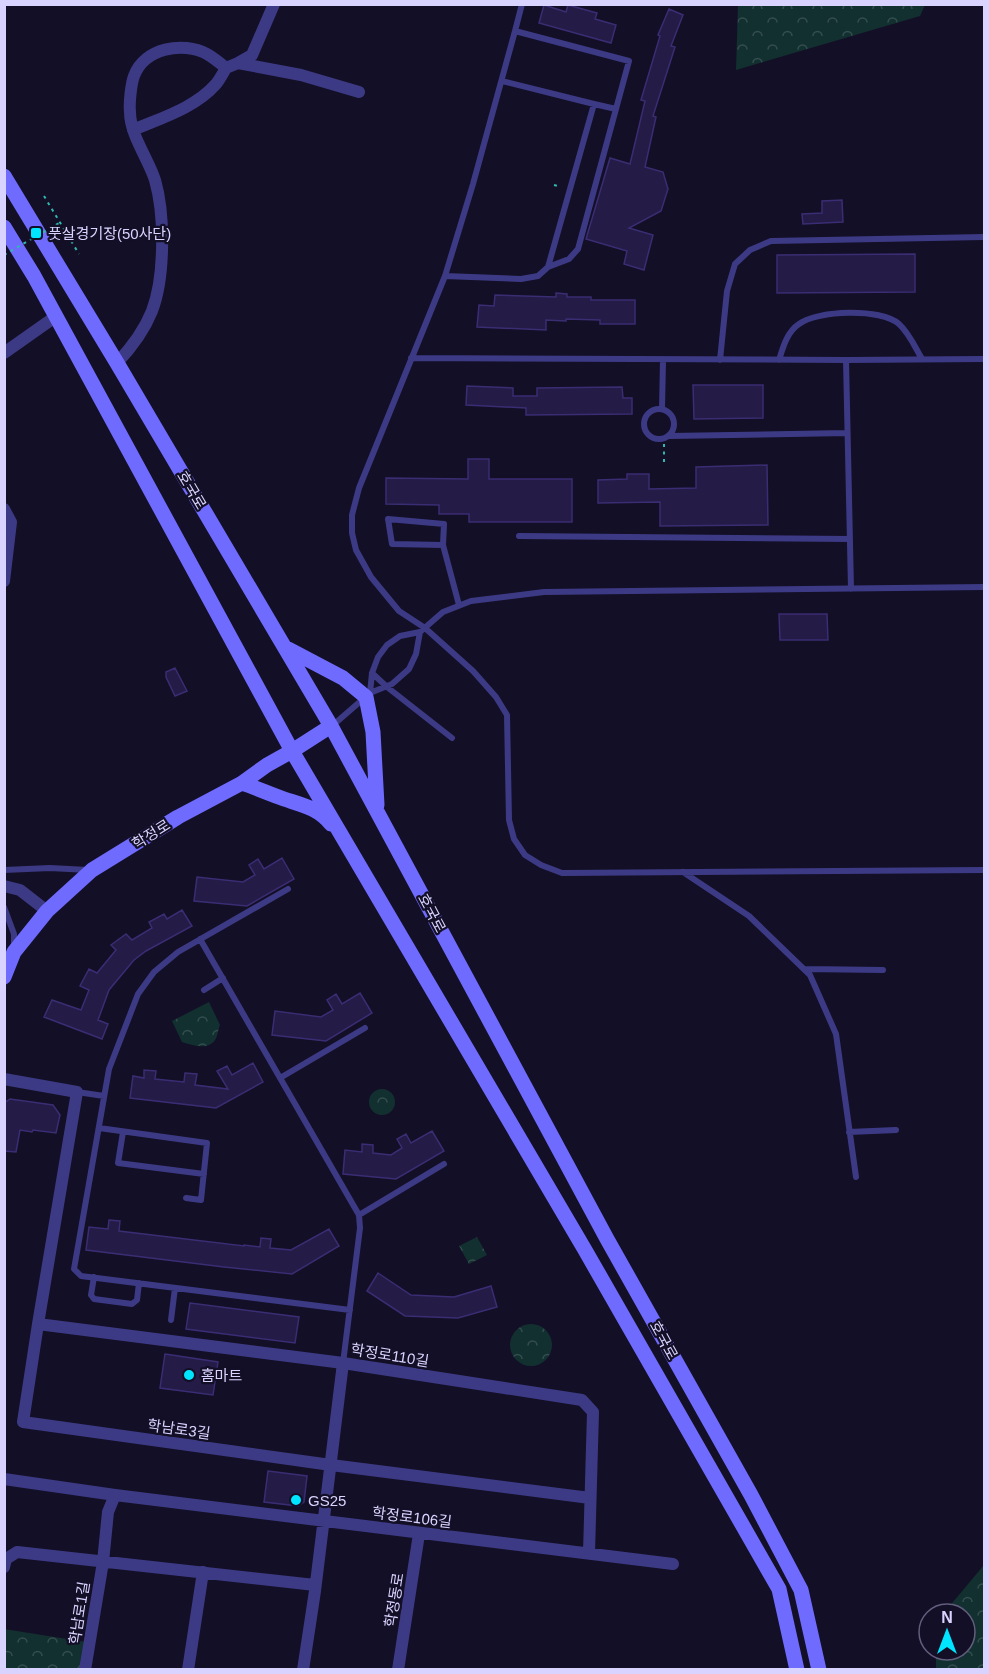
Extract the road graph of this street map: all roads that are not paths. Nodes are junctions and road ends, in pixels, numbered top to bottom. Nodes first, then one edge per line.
1 (274, 4) edge
2 (522, 4) edge
3 (515, 31) junction
4 (238, 63) junction
5 (225, 68) junction
6 (501, 81) junction
7 (359, 92) dead end
8 (594, 104) junction
9 (616, 109) junction
10 (133, 130) junction
11 (4, 176) edge
12 (4, 227) edge
13 (984, 237) edge
14 (548, 267) junction
15 (445, 276) junction
16 (56, 317) junction
17 (4, 353) edge
18 (411, 358) junction
19 (922, 359) junction
20 (984, 359) edge
21 (663, 360) junction
22 (720, 360) junction
23 (779, 360) junction
24 (846, 360) junction
25 (117, 363) junction
26 (662, 410) junction
27 (848, 433) junction
28 (666, 437) junction
29 (4, 509) edge
30 (519, 536) dead end
31 (850, 539) junction
32 (443, 546) junction
33 (4, 581) edge
34 (984, 587) edge
35 (851, 589) junction
36 (459, 605) junction
37 (422, 630) junction
38 (285, 648) junction
39 (372, 673) junction
40 (387, 687) junction
41 (368, 695) junction
42 (331, 726) junction
43 (452, 738) dead end
44 (292, 751) junction
45 (242, 783) junction
46 (378, 814) junction
47 (346, 841) junction
48 (4, 870) edge
49 (92, 870) junction
50 (984, 870) edge
51 (683, 872) junction
52 (4, 886) edge
53 (288, 889) dead end
54 (4, 908) edge
55 (47, 911) junction
56 (200, 939) junction
57 (14, 952) junction
58 (804, 969) junction
59 (883, 970) dead end
60 (4, 977) edge
61 (223, 978) junction
62 (204, 990) dead end
63 (365, 1028) dead end
64 (280, 1078) junction
65 (4, 1079) edge
66 (77, 1092) junction
67 (104, 1096) junction
68 (99, 1128) junction
69 (896, 1130) dead end
70 (123, 1132) junction
71 (849, 1132) junction
72 (444, 1164) dead end
73 (204, 1174) junction
74 (856, 1177) dead end
75 (186, 1198) dead end
76 (359, 1215) junction
77 (94, 1277) junction
78 (139, 1283) junction
79 (175, 1288) junction
80 (350, 1310) junction
81 (171, 1320) dead end
82 (38, 1324) junction
83 (343, 1363) junction
84 (331, 1465) junction
85 (4, 1479) edge
86 (115, 1495) junction
87 (590, 1498) junction
88 (322, 1521) junction
89 (419, 1534) junction
90 (589, 1553) junction
91 (103, 1562) junction
92 (673, 1564) dead end
93 (4, 1566) edge
94 (203, 1572) junction
95 (315, 1585) junction
96 (85, 1670) edge
97 (188, 1670) edge
98 (303, 1670) edge
99 (398, 1670) edge
100 (797, 1670) edge
101 (819, 1670) edge

1 - 4 street
2 - 3 lane
3 - 6 lane
3 - 9 lane
4 - 5 street
4 - 7 street
5 - 10 street
5 - 10 street
6 - 8 lane
6 - 15 lane
8 - 9 lane
8 - 14 lane
9 - 14 lane
10 - 25 street
11 - 25 main road, 호국로
12 - 16 main road, 호국로
13 - 22 lane
14 - 15 lane
15 - 18 lane
16 - 17 street
16 - 44 main road, 호국로
18 - 21 lane
18 - 37 lane
19 - 20 lane
19 - 23 lane
19 - 24 lane
21 - 22 lane
21 - 26 lane
22 - 23 lane
23 - 24 lane
24 - 27 lane
25 - 38 main road, 호국로
26 - 28 lane
26 - 28 lane
27 - 28 lane
27 - 31 lane
29 - 33 street
30 - 31 lane
31 - 35 lane
32 - 32 lane
32 - 36 lane
34 - 35 lane
35 - 36 lane
36 - 37 lane
37 - 39 lane
37 - 40 lane
37 - 51 lane
38 - 41 main road
38 - 42 main road, 호국로
39 - 40 lane
39 - 41 lane
40 - 41 lane
40 - 43 lane
41 - 42 lane
41 - 46 main road
42 - 44 main road, 학정로
42 - 46 main road, 호국로
44 - 45 main road, 학정로
44 - 47 main road, 호국로
45 - 47 main road
45 - 49 main road, 학정로
46 - 101 main road, 호국로
47 - 100 main road, 호국로
48 - 49 lane
49 - 55 main road, 학정로
50 - 51 lane
51 - 58 lane
52 - 55 street
53 - 56 lane
54 - 57 lane
55 - 57 main road, 학정로
56 - 61 lane
56 - 67 lane
57 - 60 main road, 학정로
58 - 59 lane
58 - 71 lane
61 - 62 lane
61 - 64 lane
63 - 64 lane
64 - 76 lane
65 - 66 street
66 - 67 lane
66 - 82 street
67 - 68 lane
68 - 70 lane
68 - 77 lane
69 - 71 lane
70 - 73 lane
70 - 73 lane
71 - 74 lane
72 - 76 lane
73 - 75 lane
76 - 80 lane
77 - 78 lane
77 - 78 lane
78 - 79 lane
79 - 80 lane
79 - 81 lane
80 - 83 lane
82 - 83 street, 학정로110길
82 - 84 street, 학남로3길
83 - 84 street
83 - 87 street, 학정로110길
84 - 87 street, 학남로3길
84 - 88 street
85 - 86 street, 학정로106길
86 - 88 street, 학정로106길
86 - 91 street, 학남로1길
87 - 90 street, 학정로110길
88 - 89 street, 학정로106길
88 - 95 street
89 - 90 street, 학정로106길
89 - 99 street, 학정동로
90 - 92 street, 학정로106길
91 - 93 street
91 - 94 street
91 - 96 street, 학남로1길
94 - 95 street
94 - 97 street
95 - 98 street

